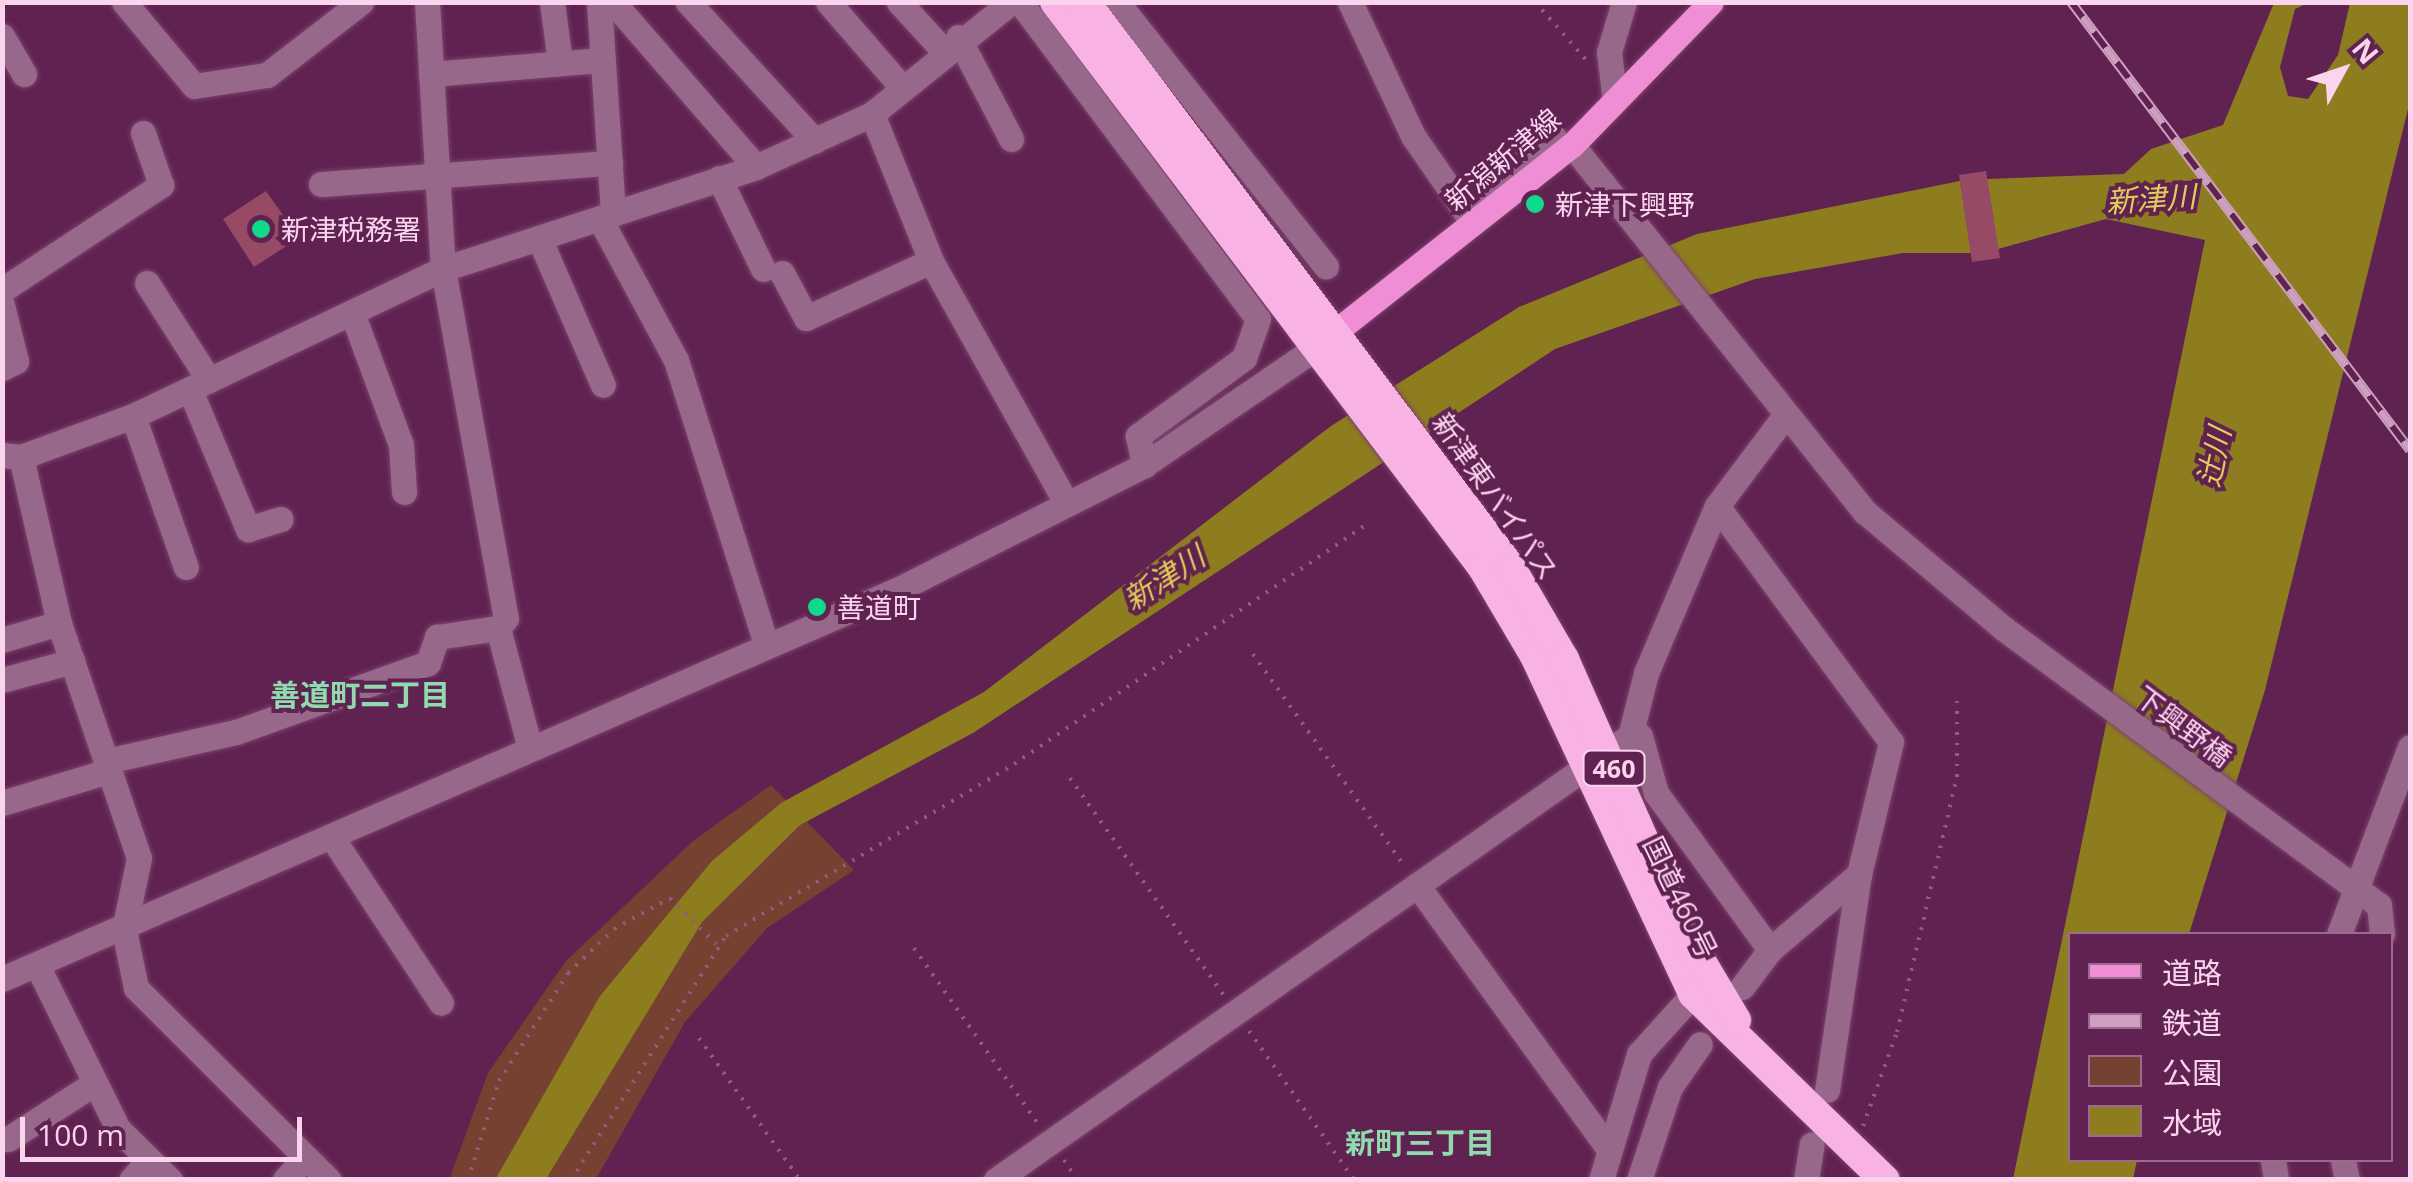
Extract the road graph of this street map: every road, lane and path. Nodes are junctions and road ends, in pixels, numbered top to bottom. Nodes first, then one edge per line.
1 (124, 2) edge
2 (360, 2) edge
3 (427, 2) edge
4 (552, 2) edge
5 (599, 2) edge
6 (613, 2) edge
7 (688, 2) edge
8 (828, 2) edge
9 (899, 2) edge
10 (1011, 2) edge
11 (1020, 2) edge
12 (1055, 2) edge
13 (1086, 2) edge
14 (1116, 2) edge
15 (1350, 2) edge
16 (1534, 2) edge
17 (1624, 2) edge
18 (1711, 2) edge
19 (2, 36) edge
20 (950, 43) junction
21 (602, 60) junction
22 (560, 63) junction
23 (24, 74) dead end
24 (431, 74) junction
25 (900, 85) junction
26 (1614, 93) junction
27 (872, 114) junction
28 (143, 133) dead end
29 (1011, 139) dead end
30 (815, 141) junction
31 (1568, 148) junction
32 (610, 163) junction
33 (756, 167) junction
34 (438, 178) junction
35 (719, 178) junction
36 (321, 184) dead end
37 (607, 216) junction
38 (539, 238) junction
39 (932, 260) junction
40 (1326, 267) dead end
41 (443, 269) junction
42 (147, 283) dead end
43 (1286, 287) junction
44 (2, 290) edge
45 (2, 306) edge
46 (354, 318) junction
47 (1326, 339) junction
48 (2, 368) edge
49 (200, 385) junction
50 (604, 385) dead end
51 (133, 416) junction
52 (1783, 418) junction
53 (8, 457) edge
54 (1144, 465) junction
55 (404, 492) dead end
56 (1065, 501) junction
57 (1717, 506) junction
58 (280, 519) dead end
59 (1367, 524) dead end
60 (186, 568) dead end
61 (59, 622) junction
62 (498, 628) junction
63 (2, 640) edge
64 (764, 641) junction
65 (1253, 654) dead end
66 (73, 661) junction
67 (2, 680) edge
68 (1957, 699) dead end
69 (530, 748) junction
70 (2410, 748) edge
71 (1608, 752) junction
72 (108, 766) junction
73 (1070, 778) dead end
74 (2, 803) edge
75 (333, 839) junction
76 (1859, 874) junction
77 (1418, 885) junction
78 (2351, 889) junction
79 (124, 930) junction
80 (2340, 932) edge
81 (2382, 932) edge
82 (716, 944) junction
83 (914, 948) dead end
84 (1770, 950) junction
85 (37, 965) junction
86 (5, 974) edge
87 (1742, 987) dead end
88 (1693, 994) junction
89 (440, 1003) dead end
90 (1236, 1012) junction
91 (699, 1038) dead end
92 (1700, 1044) dead end
93 (1774, 1076) junction
94 (93, 1084) junction
95 (1828, 1090) dead end
96 (8, 1139) dead end
97 (1051, 1141) junction
98 (1812, 1144) dead end
99 (1608, 1148) junction
100 (304, 1158) junction
101 (1872, 1167) edge
102 (140, 1170) edge
103 (170, 1180) edge
104 (285, 1180) edge
105 (329, 1180) edge
106 (468, 1180) edge
107 (571, 1180) edge
108 (800, 1180) edge
109 (996, 1180) edge
110 (1077, 1180) edge
111 (1354, 1180) edge
112 (1601, 1180) edge
113 (1639, 1180) edge
114 (1806, 1180) edge

1 - 2 street
3 - 24 street
4 - 22 street
5 - 21 street
6 - 33 street
7 - 30 street
8 - 25 street
9 - 20 street
10 - 20 street
11 - 54 street
12 - 43 highway, 460
13 - 43 highway, 460
14 - 40 street
15 - 31 street
16 - 26 path
17 - 26 street
18 - 26 main road, 新潟新津線
19 - 23 street
20 - 25 street
20 - 29 street
21 - 22 street
21 - 32 street
22 - 24 street
24 - 34 street
25 - 27 street
26 - 31 main road, 新潟新津線
27 - 30 street
27 - 39 street
28 - 44 street
30 - 33 street
31 - 47 main road, 新潟新津線
31 - 52 street, 下興野橋
32 - 34 street
32 - 37 street
33 - 35 street
34 - 36 street
34 - 41 street
35 - 37 street
35 - 39 street
37 - 38 street
37 - 64 street
38 - 41 street
38 - 50 street
39 - 56 street
41 - 46 street
41 - 62 street
42 - 49 street
43 - 47 highway, 460
45 - 48 street
46 - 49 street
46 - 55 street
47 - 54 street
47 - 71 highway, 国道460号 / 460
49 - 51 street
49 - 58 street
51 - 53 street
51 - 60 street
52 - 57 street
52 - 78 street, 下興野橋
53 - 61 street
54 - 56 street
56 - 64 street
57 - 71 street
57 - 76 street
59 - 82 path
61 - 63 street
61 - 66 street
62 - 69 street
62 - 72 street
64 - 69 street
65 - 77 path
66 - 67 street
66 - 72 street
68 - 101 path
69 - 75 street
70 - 78 street
71 - 77 street
71 - 84 street
71 - 88 highway, 国道460号 / 460
71 - 93 highway, 460
72 - 74 street
72 - 79 street
73 - 90 path
75 - 79 street
75 - 89 street
76 - 84 street
76 - 95 street
77 - 90 street
77 - 99 street
78 - 80 street
78 - 81 street, 下興野橋
79 - 85 street
79 - 100 street
82 - 106 path
82 - 107 path
83 - 97 path
84 - 87 street
85 - 86 street
85 - 94 street
88 - 93 highway, 国道460号 / 460
88 - 99 street
90 - 97 street
90 - 111 path
91 - 108 path
92 - 113 street
93 - 101 highway, 国道460号 / 460
94 - 96 street
94 - 102 street
97 - 109 street
97 - 110 path
98 - 114 street
99 - 112 street
100 - 104 street
100 - 105 street
102 - 103 street

